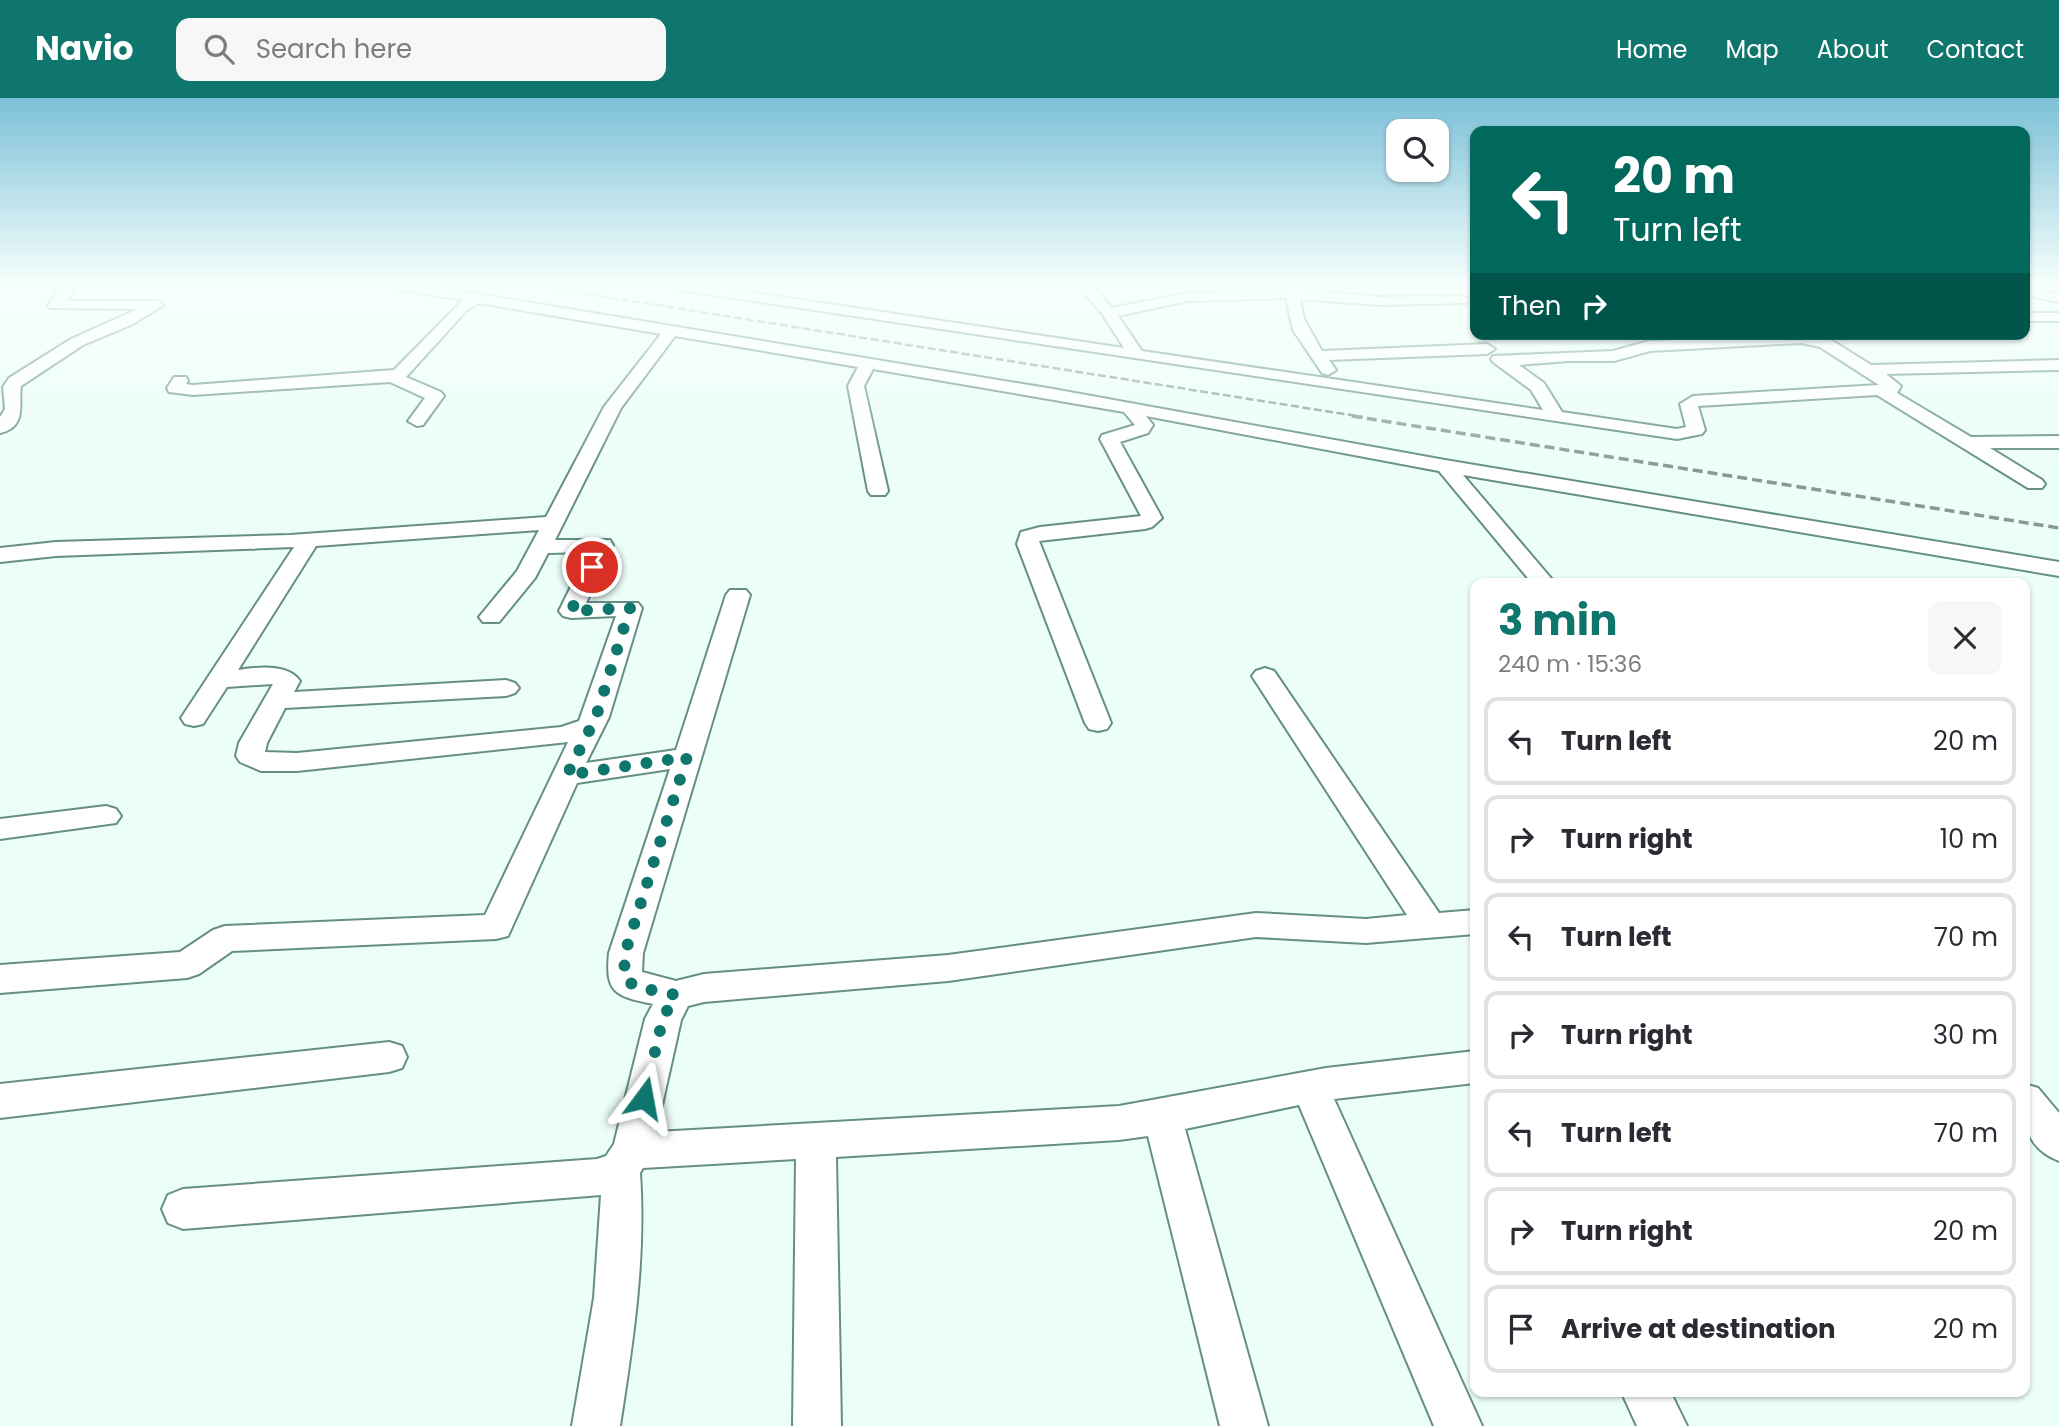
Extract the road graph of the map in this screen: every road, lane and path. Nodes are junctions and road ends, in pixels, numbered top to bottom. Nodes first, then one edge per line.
1 (68, 347) edge
2 (425, 347) edge
3 (659, 347) edge
4 (763, 347) edge
5 (1089, 347) edge
6 (1131, 347) edge
7 (1310, 347) edge
8 (1427, 347) edge
9 (1492, 347) edge
10 (1646, 347) edge
11 (1831, 347) edge
12 (1136, 354) junction
13 (1317, 356) junction
14 (1504, 362) junction
15 (868, 364) junction
16 (2059, 365) edge
17 (1868, 370) junction
18 (392, 377) junction
19 (180, 381) dead end
20 (1341, 386) junction
21 (1882, 391) junction
22 (1130, 408) junction
23 (1557, 418) junction
24 (417, 421) dead end
25 (1, 426) edge
26 (2059, 442) edge
27 (1967, 443) junction
28 (1445, 466) junction
29 (2035, 484) dead end
30 (878, 491) dead end
31 (553, 523) junction
32 (309, 540) junction
33 (540, 547) junction
34 (0, 555) edge
35 (2059, 569) edge
36 (1540, 578) edge
37 (738, 595) dead end
38 (491, 617) dead end
39 (1265, 676) dead end
40 (218, 680) junction
41 (506, 688) dead end
42 (276, 701) junction
43 (194, 718) dead end
44 (1098, 723) dead end
45 (589, 727) junction
46 (687, 757) junction
47 (567, 775) junction
48 (106, 816) dead end
49 (0, 829) edge
50 (1470, 922) edge
51 (1431, 926) junction
52 (0, 979) edge
53 (676, 995) junction
54 (389, 1057) dead end
55 (1470, 1071) edge
56 (1310, 1088) junction
57 (0, 1101) edge
58 (1163, 1119) junction
59 (816, 1141) junction
60 (626, 1160) junction
61 (183, 1209) dead end
62 (1647, 1397) edge
63 (596, 1426) edge
64 (817, 1426) edge
65 (1244, 1426) edge
66 (1458, 1426) edge
67 (1663, 1426) edge

1 - 25 street
2 - 18 street
3 - 31 street
4 - 15 street
5 - 12 street
6 - 12 street
7 - 13 street
8 - 13 street
9 - 14 street
10 - 14 street
11 - 17 street
12 - 20 street
13 - 20 street
14 - 23 street
15 - 22 street
15 - 30 street
16 - 17 street
17 - 21 street
18 - 19 street
18 - 24 street
20 - 23 street
21 - 23 street
21 - 27 street
22 - 28 street
22 - 44 street
26 - 27 street
27 - 29 street
28 - 35 street
28 - 36 street
31 - 32 street
31 - 33 street
32 - 34 street
32 - 40 street
33 - 38 street
33 - 45 street
37 - 46 street
39 - 51 street
40 - 42 street
40 - 43 street
41 - 42 street
42 - 45 street
45 - 47 street
46 - 47 street
46 - 53 street
47 - 52 street
48 - 49 street
50 - 51 street
51 - 53 street
53 - 60 street
54 - 57 street
55 - 56 street
56 - 58 street
56 - 66 street
58 - 59 street
58 - 65 street
59 - 60 street
59 - 64 street
60 - 61 street
60 - 63 street
62 - 67 street

